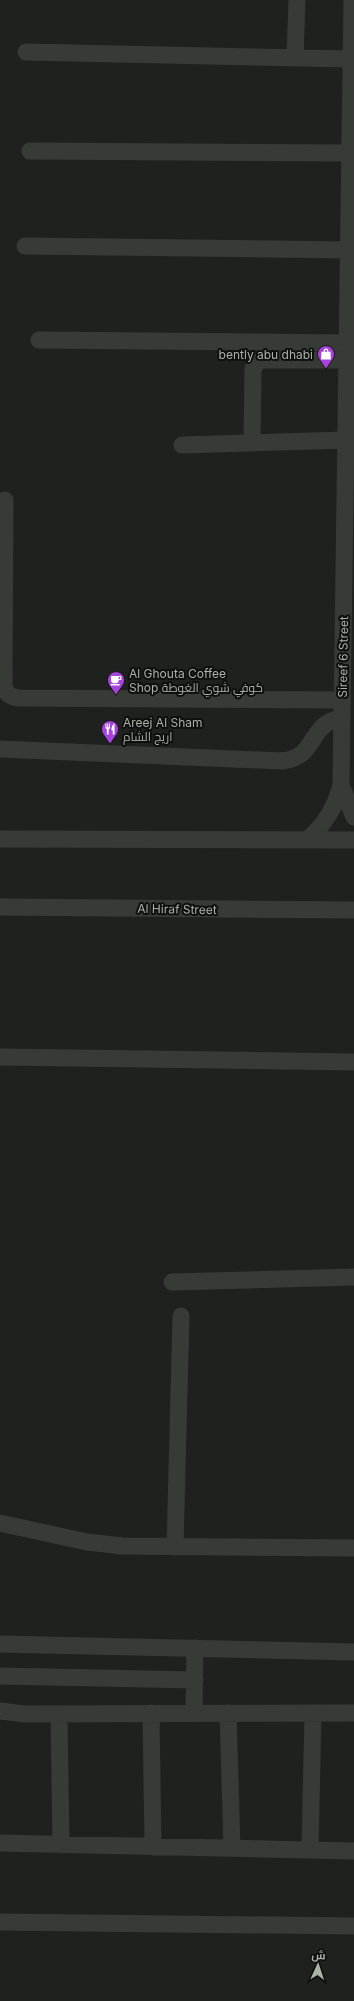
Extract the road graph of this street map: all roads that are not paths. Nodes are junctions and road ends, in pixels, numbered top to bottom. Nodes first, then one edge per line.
1 (297, 0) edge
2 (352, 0) edge
3 (26, 52) dead end
4 (295, 57) junction
5 (351, 59) junction
6 (30, 151) dead end
7 (352, 153) edge
8 (25, 246) dead end
9 (348, 250) junction
10 (40, 340) dead end
11 (347, 343) junction
12 (346, 360) junction
13 (346, 440) junction
14 (252, 443) junction
15 (182, 445) dead end
16 (5, 500) dead end
17 (342, 700) junction
18 (342, 718) junction
19 (0, 749) edge
20 (341, 786) junction
21 (354, 817) edge
22 (0, 839) edge
23 (307, 840) junction
24 (354, 840) edge
25 (0, 907) edge
26 (354, 910) edge
27 (0, 1057) edge
28 (354, 1062) edge
29 (354, 1277) edge
30 (172, 1282) dead end
31 (181, 1316) dead end
32 (0, 1523) edge
33 (176, 1548) junction
34 (354, 1548) edge
35 (0, 1644) edge
36 (195, 1648) junction
37 (354, 1652) edge
38 (0, 1676) edge
39 (195, 1680) junction
40 (0, 1711) edge
41 (151, 1713) junction
42 (194, 1713) junction
43 (228, 1713) junction
44 (314, 1713) junction
45 (354, 1713) edge
46 (59, 1714) junction
47 (0, 1843) edge
48 (61, 1845) junction
49 (153, 1847) junction
50 (232, 1848) junction
51 (310, 1850) junction
52 (354, 1851) edge
53 (0, 1922) edge
54 (354, 1926) edge

1 - 4 street
2 - 5 street, Sireef 6 Street
3 - 4 street
4 - 5 street
5 - 7 street, Sireef 6 Street
6 - 7 street
7 - 9 street, Sireef 6 Street
8 - 9 street
9 - 11 street, Sireef 6 Street
10 - 11 street
11 - 12 street, Sireef 6 Street
12 - 13 street, Sireef 6 Street
12 - 14 street
13 - 14 street
13 - 17 street, Sireef 6 Street
14 - 15 street
16 - 17 street
17 - 18 street, Sireef 6 Street
18 - 19 street
18 - 20 street, Sireef 6 Street
20 - 21 street, Sireef 6 Street
20 - 23 street, Sireef 6 Street
22 - 23 street
23 - 24 street
25 - 26 street, Al Hiraf Street
27 - 28 street
29 - 30 street
31 - 33 street
32 - 33 street
33 - 34 street
35 - 36 street
36 - 37 street
36 - 39 street
38 - 39 street
39 - 42 street
40 - 46 street
41 - 42 street
41 - 46 street
41 - 49 street
42 - 43 street
43 - 44 street
43 - 50 street
44 - 45 street
44 - 51 street
46 - 48 street
47 - 48 street
48 - 49 street
49 - 50 street
50 - 51 street
51 - 52 street
53 - 54 street

